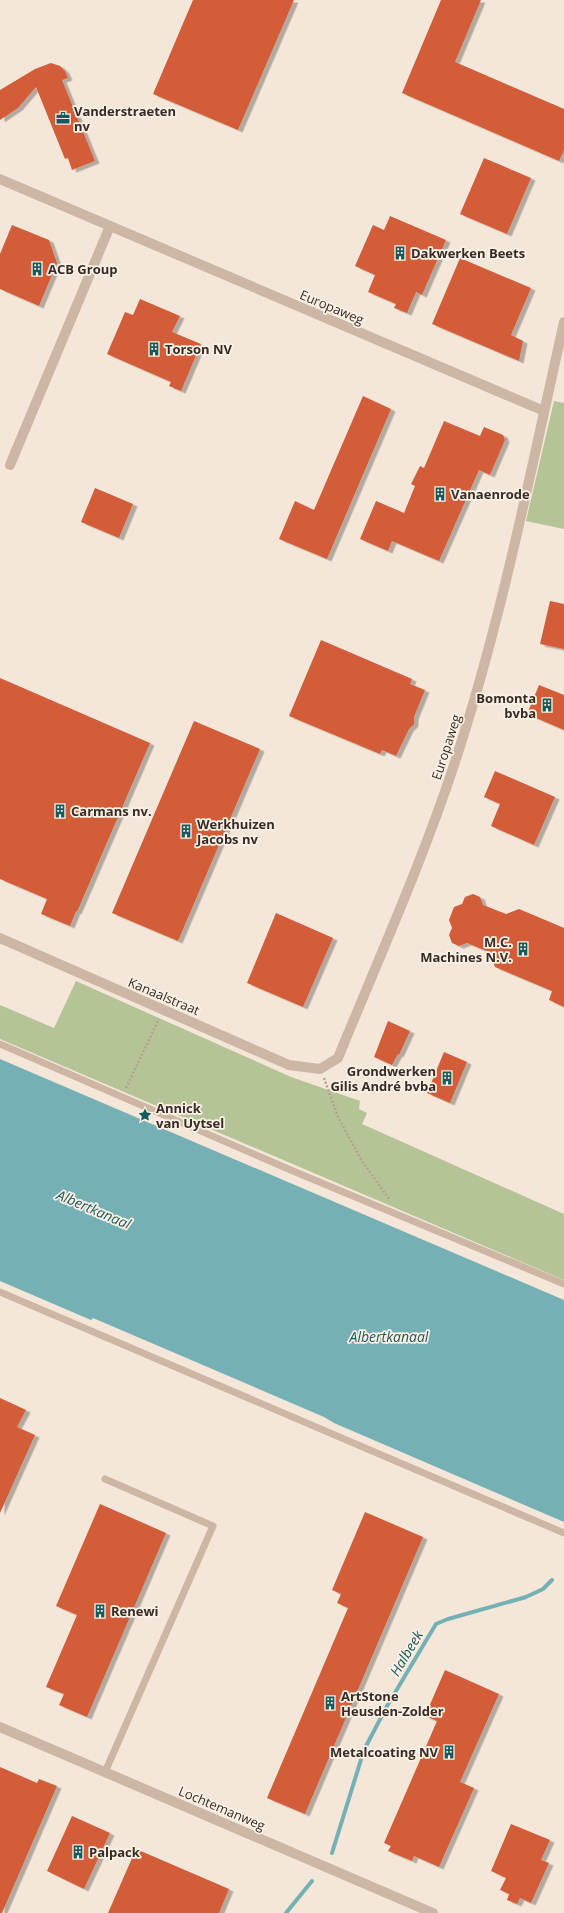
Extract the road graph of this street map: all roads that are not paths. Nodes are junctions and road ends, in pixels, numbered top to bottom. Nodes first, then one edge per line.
1 (0, 179) edge
2 (110, 226) junction
3 (564, 322) edge
4 (544, 411) junction
5 (10, 465) dead end
6 (0, 938) edge
7 (0, 1044) edge
8 (320, 1069) joint
9 (564, 1284) edge
10 (0, 1292) edge
11 (105, 1479) dead end
12 (564, 1533) edge
13 (0, 1727) edge
14 (105, 1772) junction
15 (433, 1913) edge

1 - 2 street, Europaweg
2 - 4 street, Europaweg
2 - 5 street
3 - 4 street, Europaweg
4 - 8 street, Europaweg
6 - 8 street, Kanaalstraat
7 - 9 lane
10 - 12 lane
11 - 14 lane
13 - 14 street, Lochtemanweg
14 - 15 street, Lochtemanweg

